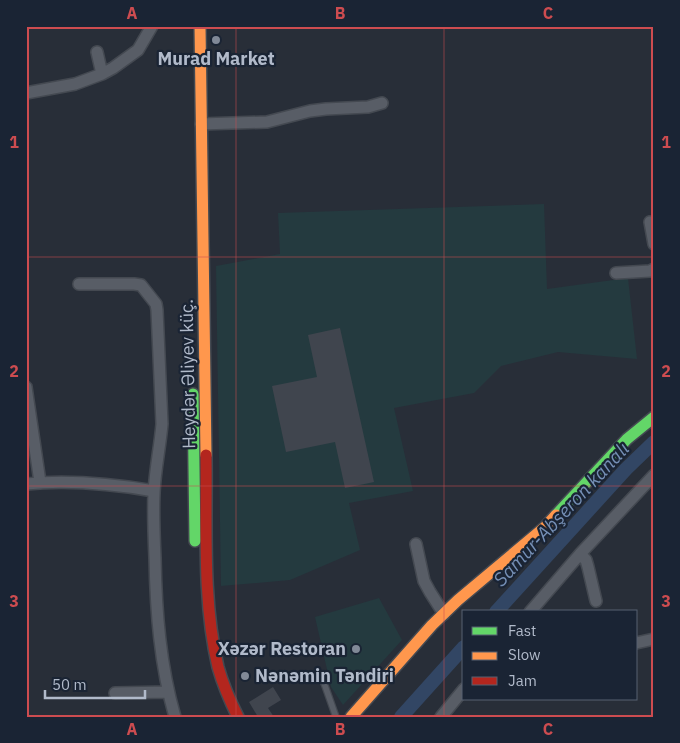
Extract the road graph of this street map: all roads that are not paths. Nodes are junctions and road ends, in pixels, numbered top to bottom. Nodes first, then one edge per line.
1 (152, 26) edge
2 (200, 26) edge
3 (97, 52) dead end
4 (102, 74) junction
5 (26, 94) edge
6 (382, 102) dead end
7 (201, 124) junction
8 (650, 222) dead end
9 (654, 244) edge
10 (654, 270) edge
11 (616, 273) dead end
12 (79, 284) dead end
13 (193, 386) dead end
14 (26, 387) edge
15 (654, 417) edge
16 (654, 475) edge
17 (40, 482) junction
18 (26, 484) edge
19 (154, 491) junction
20 (416, 544) dead end
21 (195, 552) dead end
22 (580, 554) junction
23 (596, 601) dead end
24 (532, 610) edge
25 (444, 614) junction
26 (654, 639) edge
27 (638, 643) edge
28 (324, 683) dead end
29 (462, 691) edge
30 (168, 692) junction
31 (115, 693) dead end
32 (175, 717) edge
33 (238, 717) edge
34 (336, 717) edge
35 (351, 717) edge
36 (441, 717) edge

1 - 4 street
2 - 7 main road, Heydər Əliyev küç.
3 - 4 street
4 - 5 street
6 - 7 street
7 - 33 main road, Heydər Əliyev küç.
8 - 9 street
10 - 11 street
12 - 19 street
13 - 21 main road, Heydər Əliyev küç.
14 - 17 street
15 - 25 main road
16 - 22 street
17 - 18 street
17 - 19 street
19 - 30 street
20 - 25 street
22 - 23 street
22 - 24 street
25 - 35 main road
26 - 27 street
28 - 34 lane
29 - 36 street
30 - 31 street
30 - 32 street

